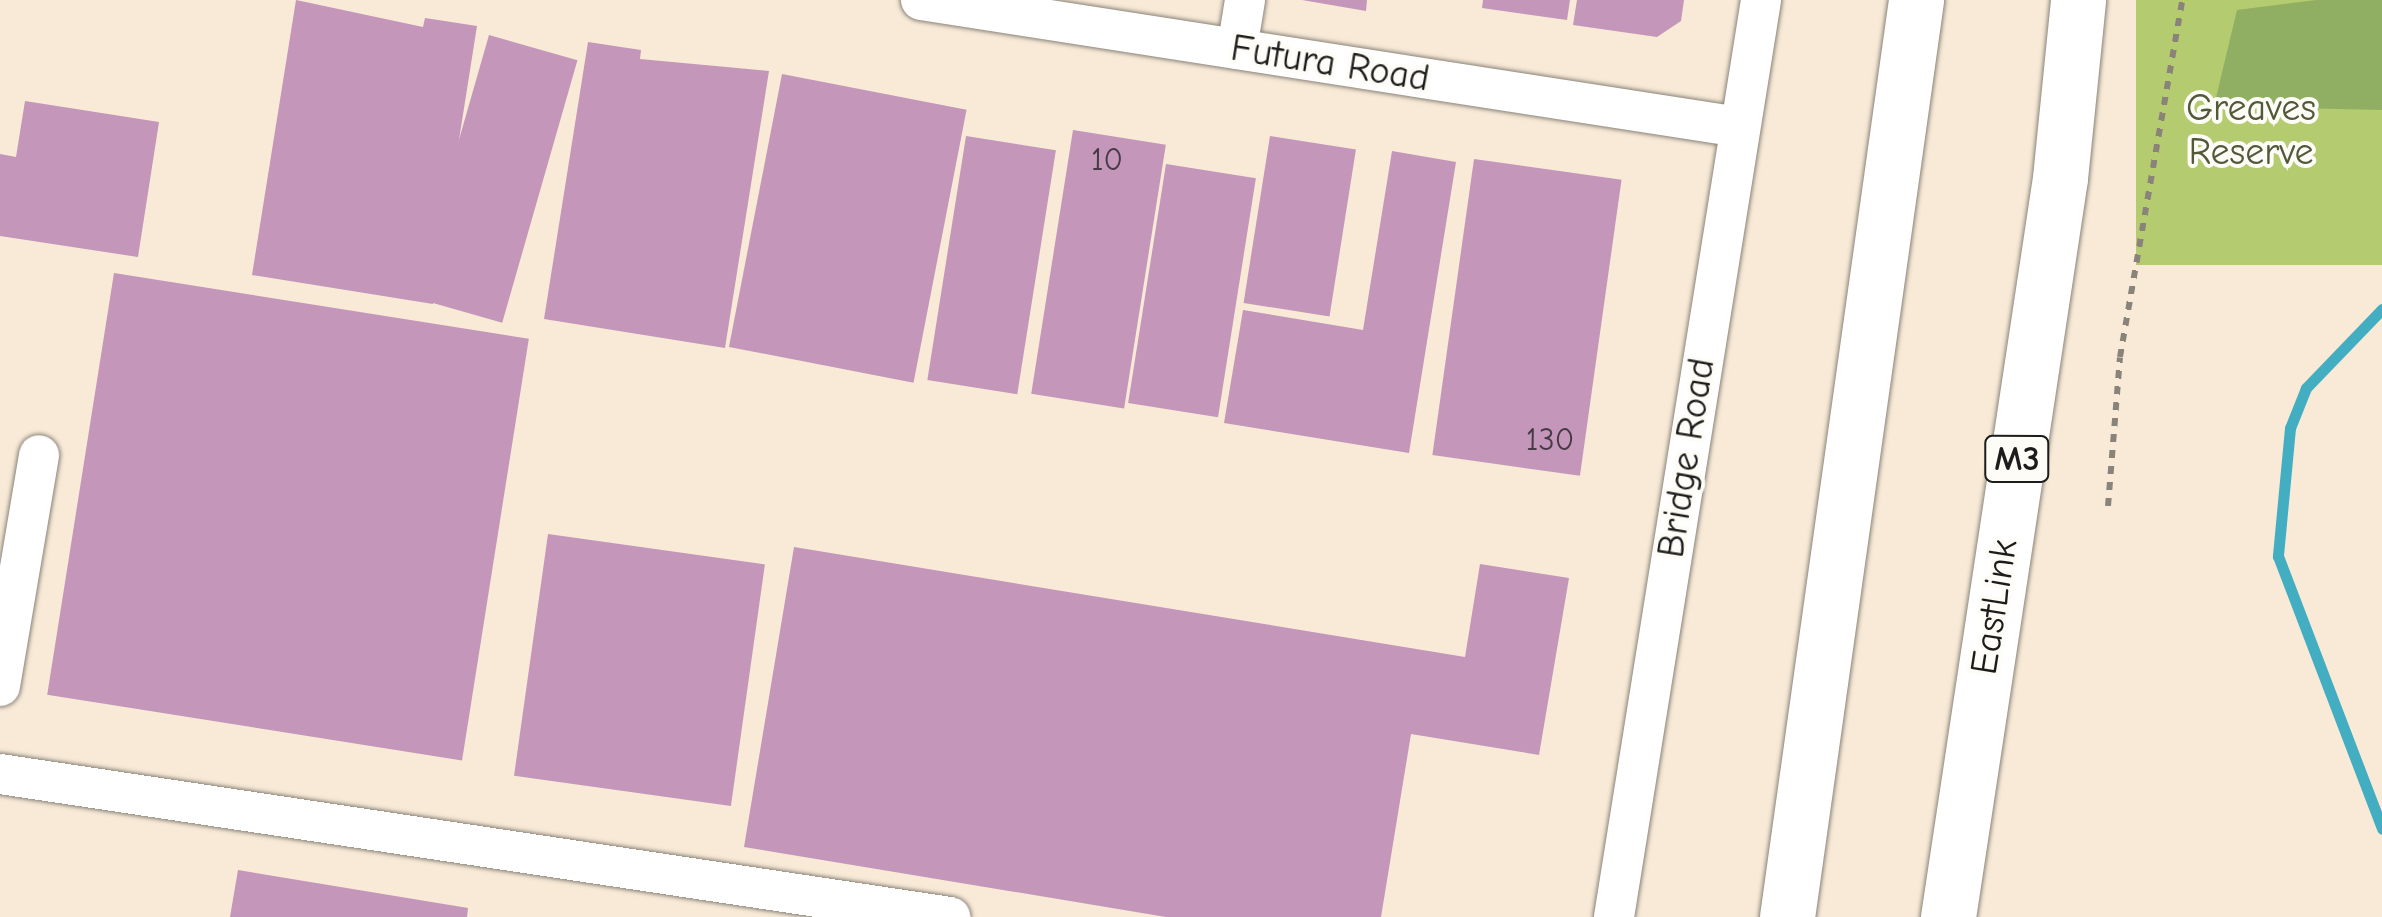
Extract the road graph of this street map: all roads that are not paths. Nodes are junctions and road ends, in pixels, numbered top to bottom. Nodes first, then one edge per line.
1 (921, 0) edge
2 (1245, 0) edge
3 (1761, 0) edge
4 (1916, 0) edge
5 (2078, 0) edge
6 (1237, 49) junction
7 (1739, 127) junction
8 (39, 454) dead end
9 (0, 686) edge
10 (0, 774) edge
11 (1806, 774) junction
12 (950, 917) edge
13 (1614, 917) edge
14 (1769, 917) edge
15 (1787, 917) edge
16 (1948, 917) edge

1 - 6 street, Futura Road
2 - 6 street
3 - 7 street, Bridge Road
4 - 11 highway
5 - 16 highway, EastLink / M3
6 - 7 street, Futura Road
7 - 13 street, Bridge Road
8 - 9 street
10 - 12 street
11 - 14 highway
11 - 15 highway

